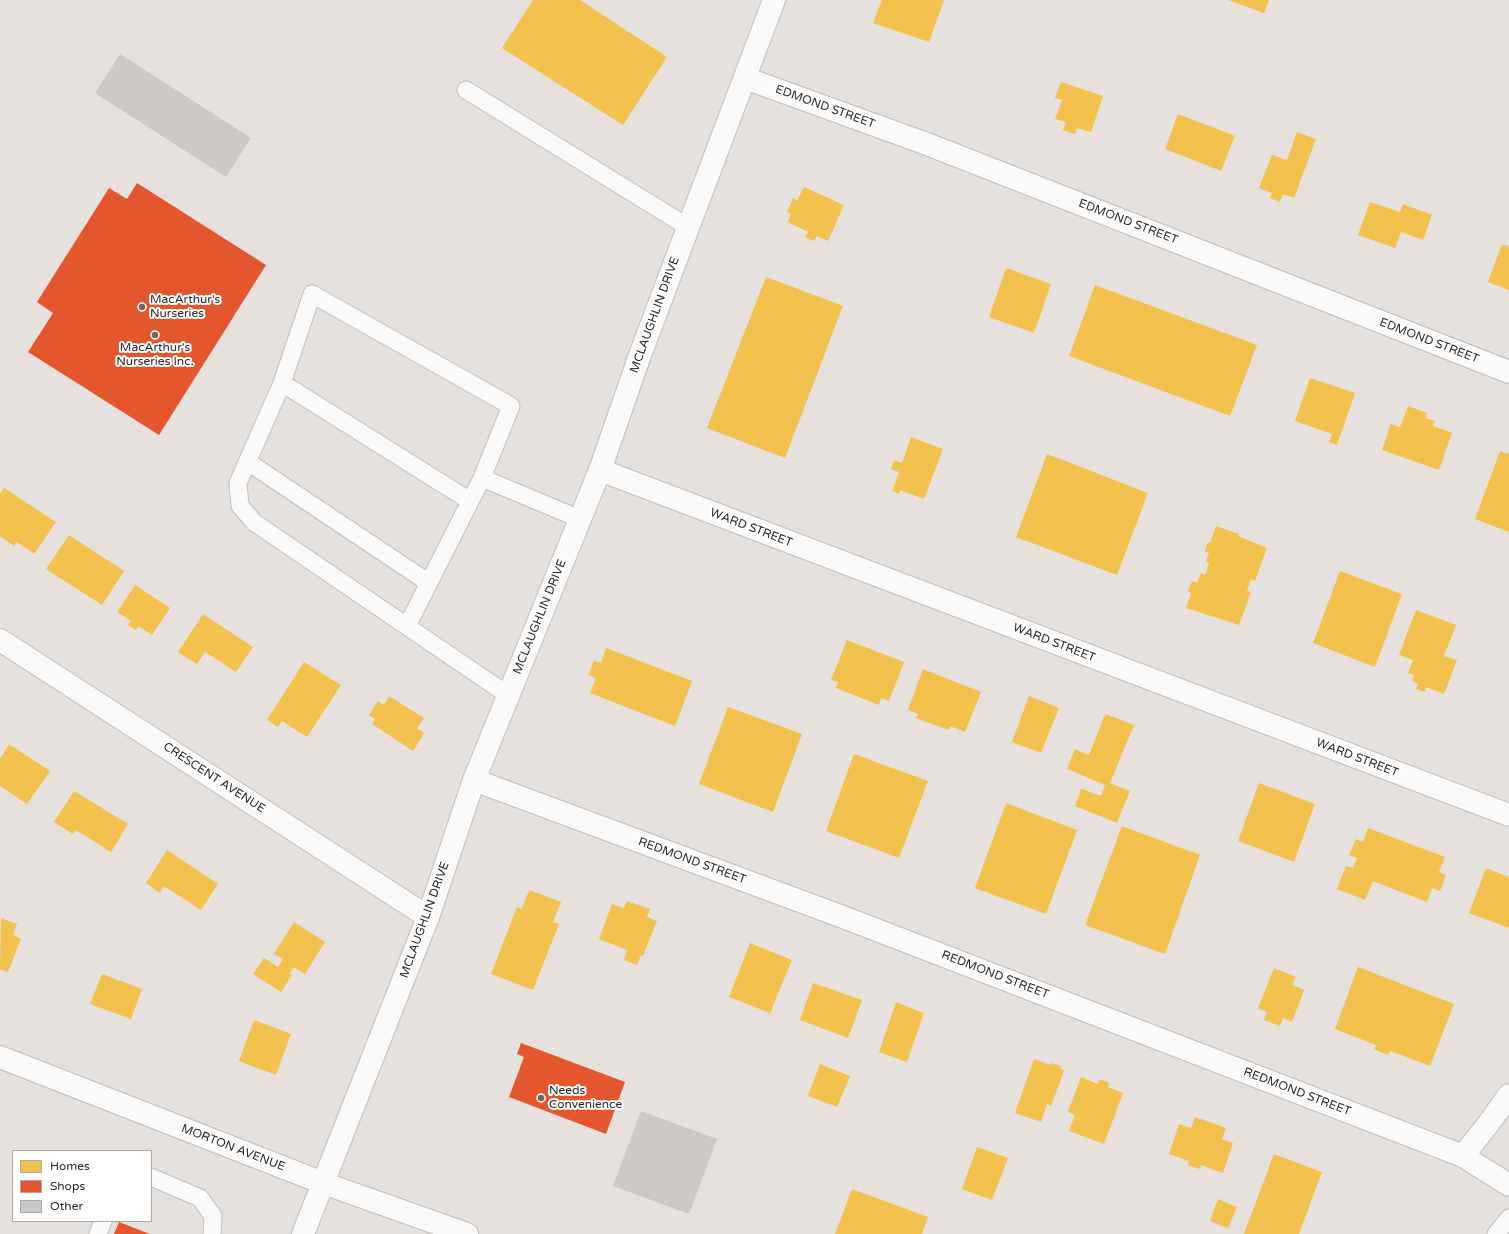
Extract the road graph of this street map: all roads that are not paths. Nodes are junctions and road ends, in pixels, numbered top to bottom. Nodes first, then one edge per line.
1 (774, 0) edge
2 (744, 78) junction
3 (466, 90) dead end
4 (688, 227) junction
5 (1509, 372) edge
6 (282, 384) junction
7 (248, 462) junction
8 (600, 470) junction
9 (482, 478) junction
10 (470, 501) junction
11 (580, 519) junction
12 (429, 583) junction
13 (407, 626) junction
14 (0, 640) edge
15 (508, 695) junction
16 (474, 780) junction
17 (1509, 815) edge
18 (428, 917) junction
19 (0, 1057) edge
20 (1509, 1095) edge
21 (1463, 1156) junction
22 (152, 1177) edge
23 (323, 1183) junction
24 (1509, 1185) edge
25 (1509, 1218) edge
26 (103, 1222) edge
27 (98, 1234) edge
28 (212, 1234) edge
29 (303, 1234) edge
30 (467, 1234) edge
31 (1496, 1234) edge

1 - 2 street, MCLAUGHLIN DRIVE
2 - 4 street, MCLAUGHLIN DRIVE
2 - 5 street, EDMOND STREET
3 - 4 lane
4 - 8 street, MCLAUGHLIN DRIVE
6 - 7 lane
6 - 9 lane
6 - 10 lane
7 - 12 lane
7 - 13 lane
8 - 11 street, MCLAUGHLIN DRIVE
8 - 17 street, WARD STREET
9 - 10 lane
9 - 11 lane
10 - 12 lane
11 - 15 street, MCLAUGHLIN DRIVE
12 - 13 lane
13 - 15 lane
14 - 18 street, CRESCENT AVENUE
15 - 16 street, MCLAUGHLIN DRIVE
16 - 18 street, MCLAUGHLIN DRIVE
16 - 21 street, REDMOND STREET
18 - 23 street, MCLAUGHLIN DRIVE
19 - 23 street, MORTON AVENUE
20 - 21 street
21 - 24 street, REDMOND STREET
22 - 28 lane
23 - 29 street, MCLAUGHLIN DRIVE
23 - 30 street, MORTON AVENUE
25 - 31 lane
26 - 27 lane

